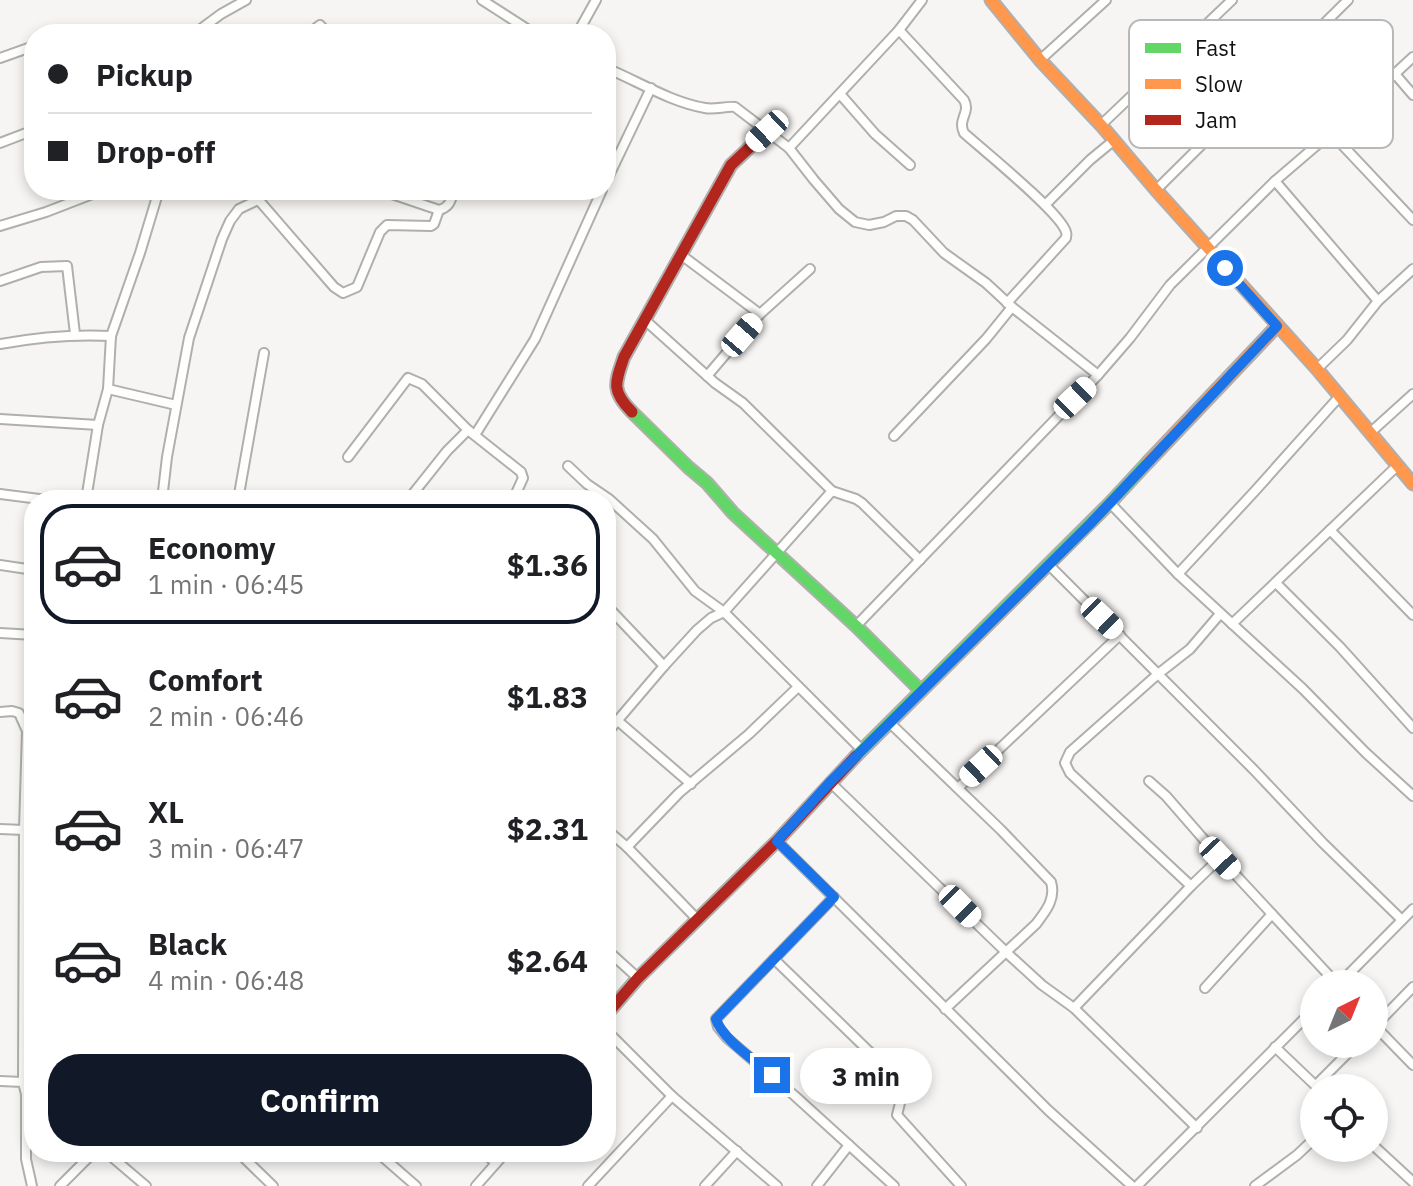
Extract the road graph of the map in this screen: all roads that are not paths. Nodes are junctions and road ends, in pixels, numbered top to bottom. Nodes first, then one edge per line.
1 (246, 0) edge
2 (482, 0) edge
3 (596, 0) edge
4 (922, 0) edge
5 (991, 0) edge
6 (1106, 0) edge
7 (1232, 0) edge
8 (1333, 0) edge
9 (1348, 0) edge
10 (1340, 8) junction
11 (1211, 20) edge
12 (1328, 20) edge
13 (212, 24) edge
14 (519, 24) edge
15 (583, 24) edge
16 (899, 30) junction
17 (24, 50) edge
18 (1413, 57) edge
19 (0, 58) edge
20 (1040, 60) junction
21 (616, 72) edge
22 (1395, 74) joint
23 (651, 88) junction
24 (840, 94) junction
25 (1413, 95) edge
26 (1129, 98) edge
27 (1101, 125) junction
28 (767, 131) junction
29 (24, 134) edge
30 (1113, 141) junction
31 (0, 143) edge
32 (789, 148) junction
33 (1198, 148) edge
34 (1314, 148) edge
35 (1345, 148) edge
36 (616, 161) edge
37 (910, 165) dead end
38 (1275, 181) junction
39 (1156, 190) junction
40 (77, 200) edge
41 (156, 200) edge
42 (258, 200) joint
43 (410, 200) edge
44 (451, 200) edge
45 (598, 200) edge
46 (1045, 205) junction
47 (439, 210) junction
48 (1413, 220) edge
49 (0, 226) edge
50 (1207, 248) junction
51 (680, 254) junction
52 (810, 269) dead end
53 (1413, 269) edge
54 (0, 281) edge
55 (1378, 301) junction
56 (1010, 305) junction
57 (760, 314) junction
58 (646, 321) junction
59 (1277, 326) junction
60 (75, 334) junction
61 (111, 336) junction
62 (0, 344) edge
63 (264, 353) dead end
64 (1317, 369) junction
65 (1098, 375) junction
66 (707, 376) junction
67 (108, 389) junction
68 (1413, 394) edge
69 (1339, 397) junction
70 (176, 405) junction
71 (0, 419) edge
72 (98, 425) junction
73 (471, 432) junction
74 (1371, 432) junction
75 (894, 436) dead end
76 (348, 457) dead end
77 (568, 466) dead end
78 (1397, 466) junction
79 (1413, 484) edge
80 (88, 490) edge
81 (163, 490) edge
82 (240, 490) edge
83 (416, 490) edge
84 (518, 490) edge
85 (596, 490) edge
86 (832, 491) junction
87 (0, 494) edge
88 (24, 497) edge
89 (1110, 503) junction
90 (616, 505) edge
91 (1330, 530) junction
92 (777, 554) junction
93 (920, 560) junction
94 (0, 565) edge
95 (1049, 565) junction
96 (24, 569) edge
97 (1178, 574) junction
98 (1276, 583) junction
99 (724, 612) junction
100 (1220, 614) junction
101 (1413, 615) edge
102 (616, 616) edge
103 (1232, 624) junction
104 (856, 626) junction
105 (0, 633) edge
106 (24, 634) edge
107 (1120, 635) junction
108 (664, 666) junction
109 (1158, 674) junction
110 (798, 687) junction
111 (921, 691) junction
112 (0, 712) edge
113 (24, 720) edge
114 (618, 721) joint
115 (889, 722) junction
116 (1413, 728) edge
117 (862, 750) junction
118 (1149, 781) dead end
119 (830, 782) junction
120 (691, 784) junction
121 (958, 788) junction
122 (1413, 796) edge
123 (0, 829) edge
124 (24, 830) joint
125 (616, 838) edge
126 (777, 841) junction
127 (627, 847) junction
128 (1220, 858) junction
129 (1191, 886) junction
130 (834, 897) junction
131 (1413, 909) edge
132 (1272, 914) junction
133 (697, 919) junction
134 (1402, 920) junction
135 (1007, 953) junction
136 (616, 958) edge
137 (774, 959) junction
138 (1325, 970) edge
139 (1352, 970) edge
140 (638, 978) junction
141 (1413, 987) edge
142 (1205, 988) dead end
143 (616, 1003) edge
144 (1074, 1008) junction
145 (945, 1009) junction
146 (1388, 1013) edge
147 (1300, 1023) edge
148 (1388, 1039) edge
149 (616, 1044) edge
150 (1275, 1047) junction
151 (1344, 1058) edge
152 (1413, 1065) edge
153 (1303, 1074) edge
154 (1329, 1074) edge
155 (0, 1081) edge
156 (23, 1082) junction
157 (24, 1086) edge
158 (672, 1096) junction
159 (1197, 1128) junction
160 (849, 1145) junction
161 (737, 1151) junction
162 (1300, 1152) edge
163 (616, 1156) edge
164 (1388, 1159) edge
165 (27, 1162) edge
166 (84, 1162) edge
167 (118, 1162) edge
168 (248, 1162) edge
169 (388, 1162) edge
170 (610, 1162) edge
171 (496, 1163) edge
172 (1413, 1182) edge
173 (32, 1186) edge
174 (60, 1186) edge
175 (146, 1186) edge
176 (273, 1186) edge
177 (416, 1186) edge
178 (476, 1186) edge
179 (588, 1186) edge
180 (705, 1186) edge
181 (777, 1186) edge
182 (817, 1186) edge
183 (894, 1186) edge
184 (961, 1186) edge
185 (1134, 1186) edge
186 (1255, 1186) edge

1 - 13 street
2 - 14 street
3 - 15 street
4 - 16 street
5 - 20 street
6 - 20 street
7 - 11 street
8 - 10 street
9 - 10 street
10 - 12 street
16 - 24 street
16 - 46 street
17 - 19 street
18 - 22 street
20 - 27 street
21 - 23 street
22 - 25 street
23 - 28 street
23 - 36 street
24 - 32 street
24 - 37 street
26 - 27 street
27 - 30 street
28 - 32 street
28 - 51 street
29 - 31 street
30 - 39 street
30 - 46 street
32 - 56 street
33 - 39 street
34 - 38 street
35 - 48 street
38 - 50 street
38 - 55 street
39 - 50 street
40 - 49 street
41 - 61 street
42 - 47 street
42 - 70 street
43 - 47 street
44 - 47 street
45 - 73 street
46 - 56 street
50 - 59 street
50 - 65 street
51 - 57 street
51 - 58 street
52 - 57 street
53 - 55 street
54 - 60 street
55 - 64 street
56 - 65 street
56 - 75 street
57 - 66 street
58 - 66 street
58 - 92 street
59 - 64 street
59 - 89 street
60 - 61 street
60 - 62 street
61 - 67 street
63 - 82 street
64 - 69 street
65 - 93 street
66 - 86 street
67 - 70 street
67 - 72 street
68 - 74 street
69 - 74 street
69 - 97 street
70 - 81 street
71 - 72 street
72 - 80 street
73 - 76 street
73 - 83 street
73 - 84 street
74 - 78 street
77 - 85 street
78 - 79 street
78 - 91 street
86 - 92 street
86 - 93 street
87 - 88 street
89 - 95 street
89 - 97 street
90 - 99 street
91 - 98 street
91 - 101 street
92 - 99 street
92 - 104 street
93 - 104 street
94 - 96 street
95 - 107 street
95 - 111 street
97 - 100 street
98 - 103 street
98 - 116 street
99 - 108 street
99 - 110 street
100 - 103 street
100 - 109 street
102 - 108 street
103 - 122 street
104 - 111 street
105 - 106 street
107 - 109 street
107 - 121 street
108 - 114 street
109 - 129 street
109 - 134 street
110 - 117 street
110 - 120 street
111 - 115 street
112 - 113 street
114 - 120 street
115 - 117 street
115 - 121 street
117 - 119 street
118 - 128 street
119 - 126 street
119 - 135 street
120 - 127 street
121 - 135 street
123 - 124 street
124 - 156 street
125 - 127 street
126 - 130 street
126 - 133 street
127 - 133 street
128 - 129 street
128 - 132 street
129 - 144 street
130 - 137 street
130 - 145 street
131 - 134 street
132 - 138 street
132 - 142 street
133 - 140 street
134 - 139 street
135 - 144 street
135 - 145 street
136 - 140 street
137 - 160 street
137 - 184 street
140 - 143 street
141 - 146 street
144 - 159 street
145 - 185 street
147 - 150 street
148 - 152 street
149 - 158 street
150 - 153 street
150 - 159 street
151 - 154 street
155 - 156 street
156 - 157 street
158 - 161 street
158 - 163 street
159 - 185 street
160 - 182 street
160 - 183 street
161 - 180 street
161 - 181 street
162 - 186 street
164 - 172 street
165 - 173 street
166 - 174 street
167 - 175 street
168 - 176 street
169 - 177 street
170 - 179 street
171 - 178 street

